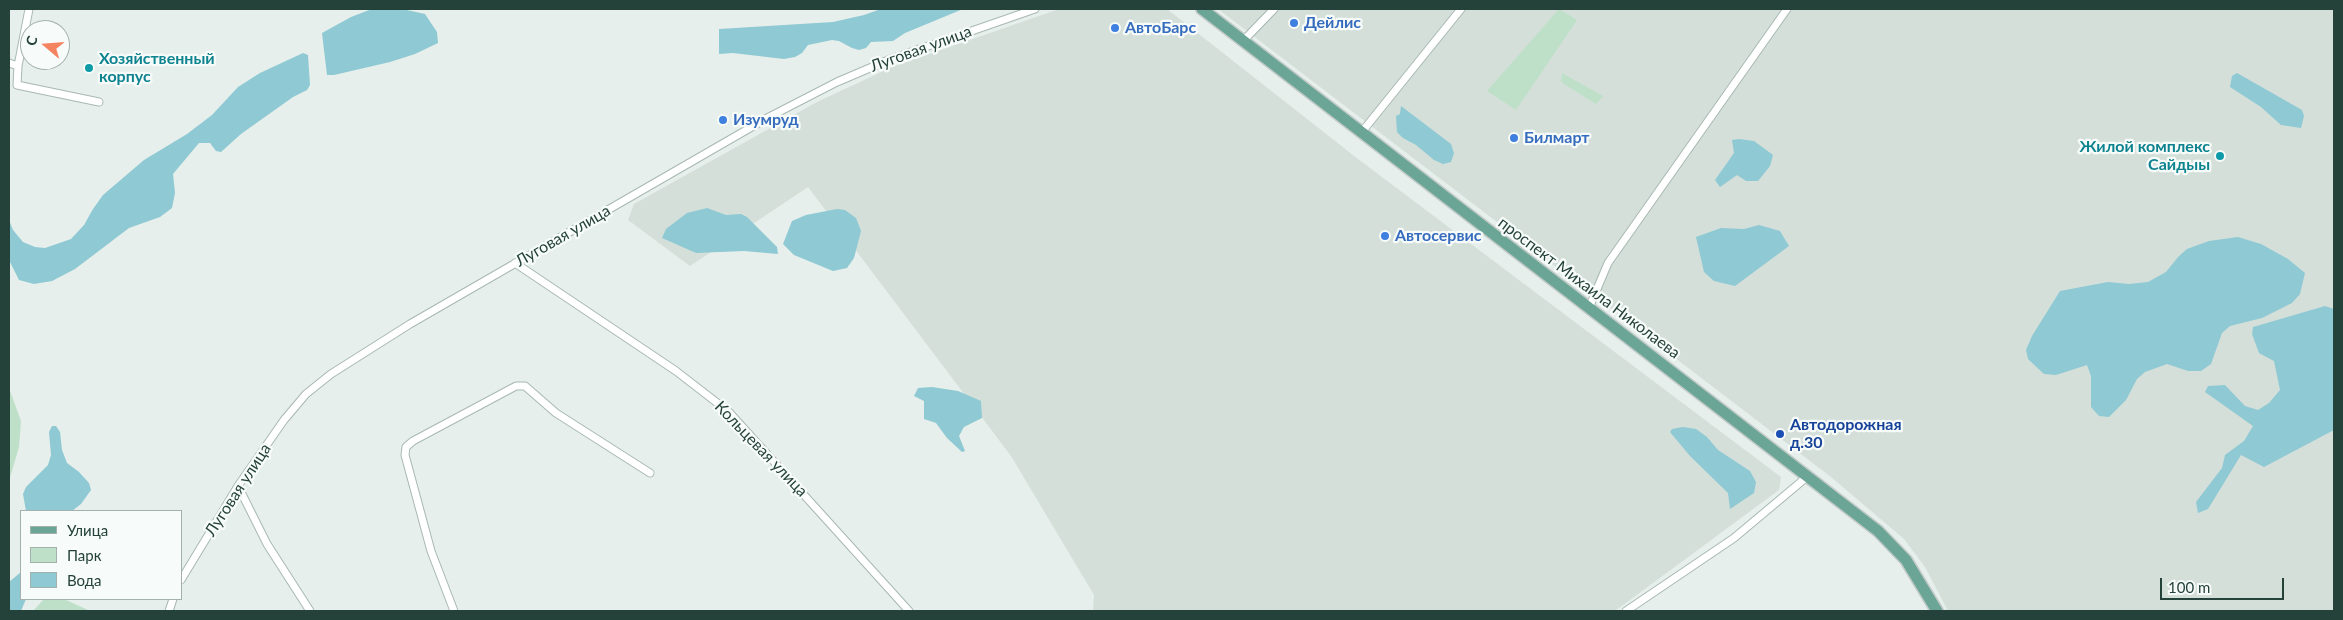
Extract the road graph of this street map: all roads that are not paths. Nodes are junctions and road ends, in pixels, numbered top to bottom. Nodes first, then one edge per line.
1 (29, 9) edge
2 (1035, 9) edge
3 (1202, 9) edge
4 (1274, 9) edge
5 (1461, 9) edge
6 (1787, 9) edge
7 (1244, 41) junction
8 (9, 63) edge
9 (18, 66) junction
10 (99, 102) dead end
11 (1361, 133) junction
12 (515, 263) junction
13 (1589, 308) junction
14 (650, 473) dead end
15 (1808, 476) junction
16 (238, 486) junction
17 (182, 578) edge
18 (310, 611) edge
19 (454, 611) edge
20 (909, 611) edge
21 (1626, 611) edge
22 (1937, 611) edge

1 - 9 street
2 - 12 street, Луговая улица
3 - 7 main road, проспект Михаила Николаева
4 - 7 street
5 - 11 street
6 - 13 street
7 - 11 main road, проспект Михаила Николаева
8 - 9 street
9 - 10 street
11 - 13 main road, проспект Михаила Николаева
12 - 16 street, Луговая улица
12 - 20 street, Кольцевая улица
13 - 15 main road, проспект Михаила Николаева
14 - 19 street
15 - 21 street
15 - 22 main road, проспект Михаила Николаева
16 - 17 street, Луговая улица
16 - 18 street

